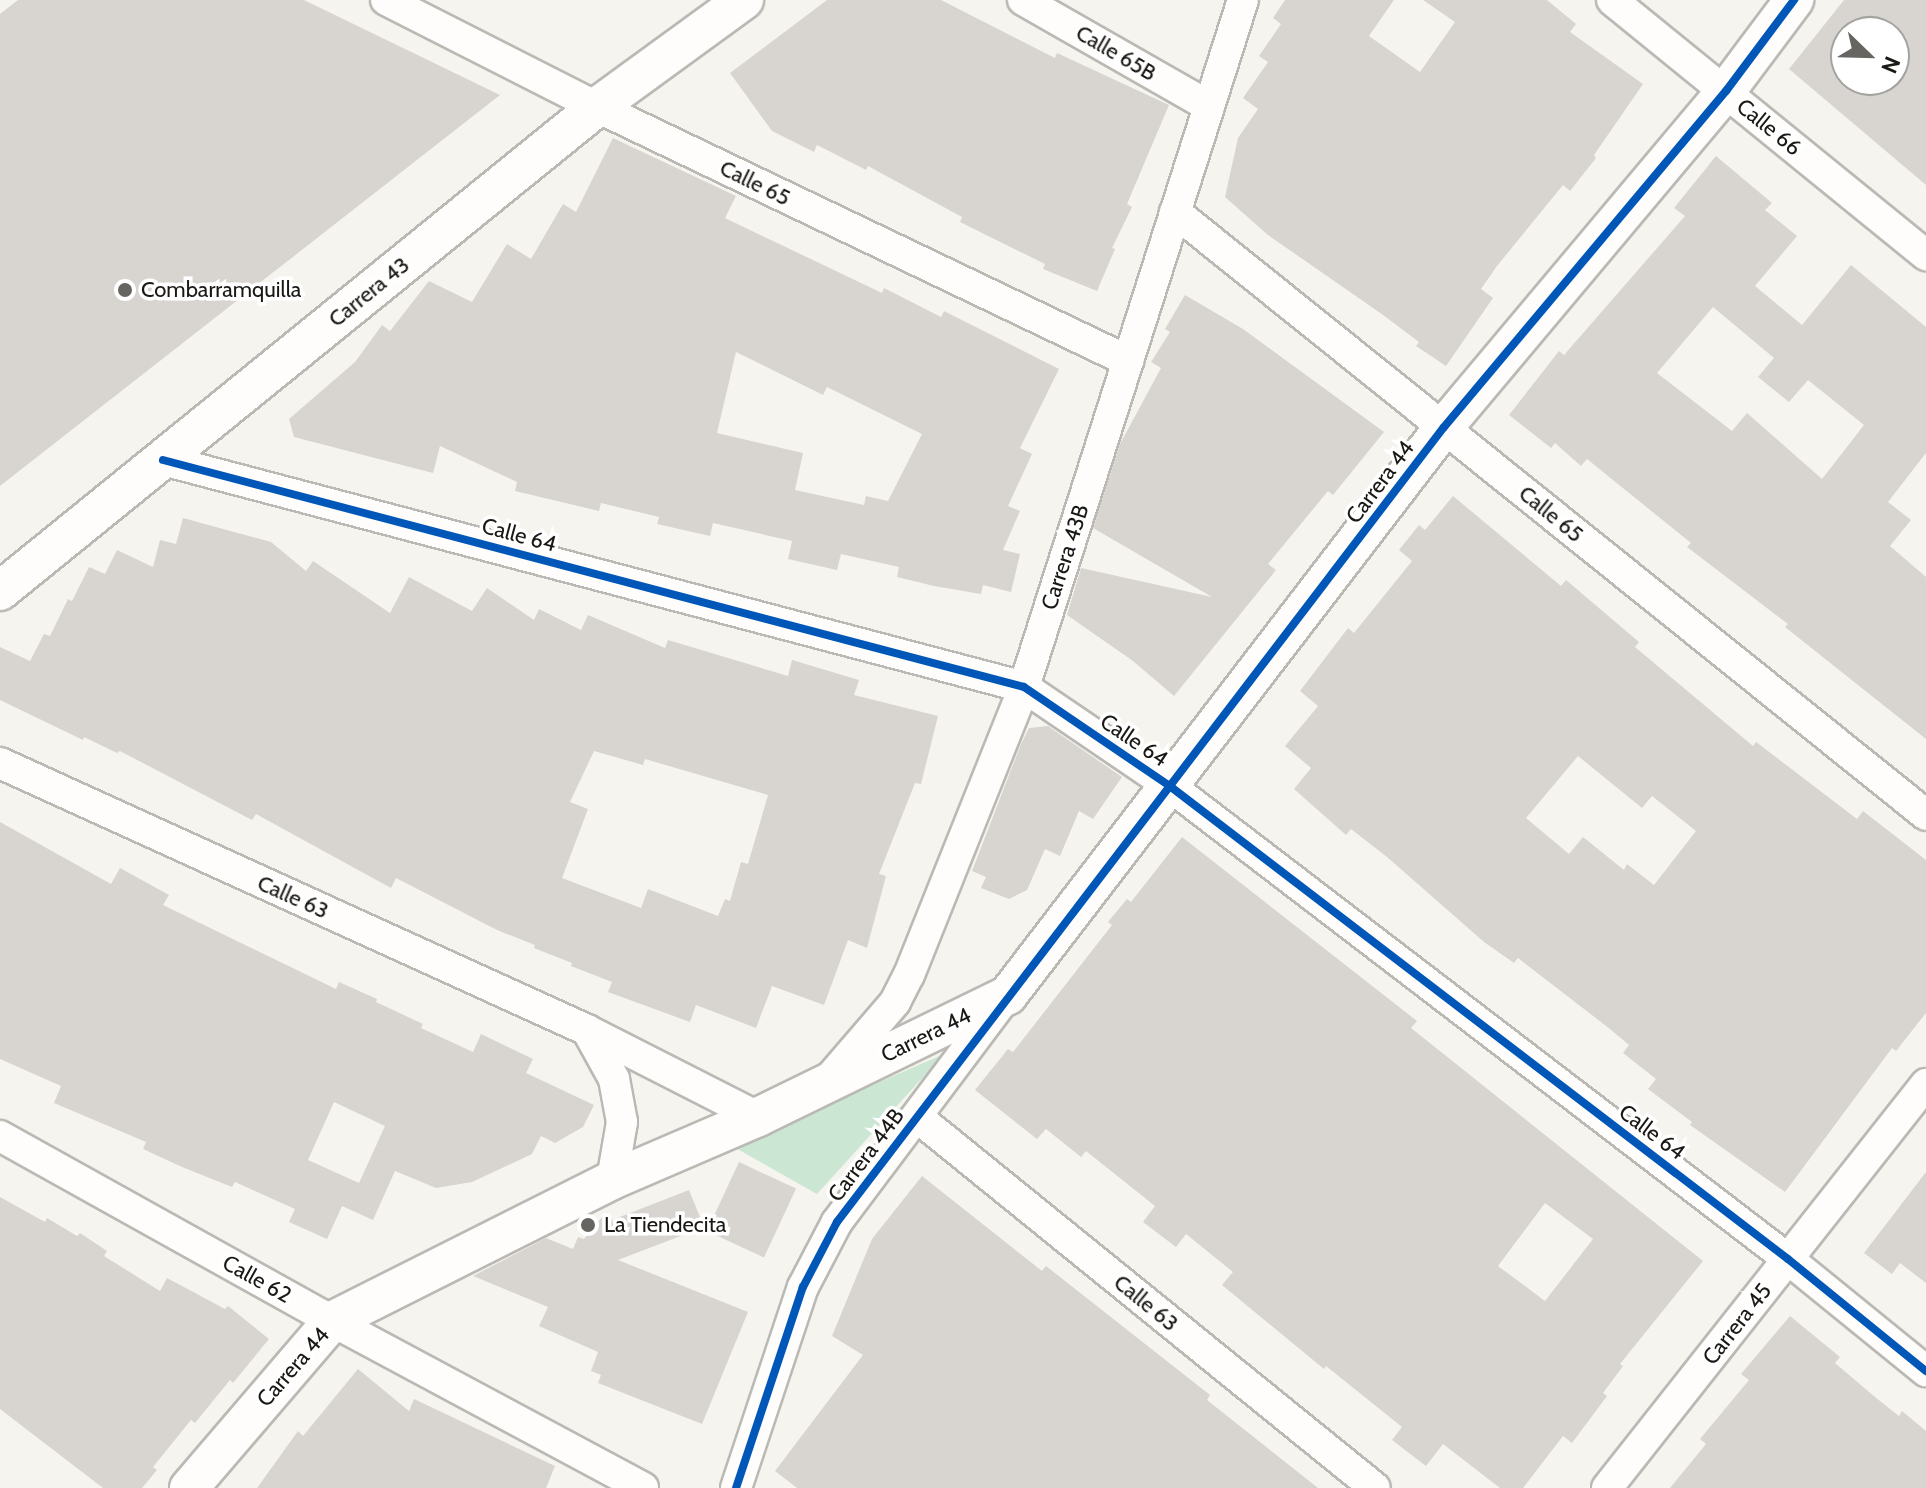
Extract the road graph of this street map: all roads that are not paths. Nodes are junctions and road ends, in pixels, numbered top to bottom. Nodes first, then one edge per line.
1 (386, 0) edge
2 (744, 0) edge
3 (1023, 0) edge
4 (1243, 0) edge
5 (1612, 0) edge
6 (1794, 0) edge
7 (1726, 91) junction
8 (1209, 106) junction
9 (597, 107) junction
10 (1175, 212) junction
11 (1926, 255) edge
12 (1128, 361) junction
13 (1444, 427) junction
14 (163, 460) junction
15 (0, 591) edge
16 (1024, 687) junction
17 (0, 763) edge
18 (1171, 787) junction
19 (1926, 815) edge
20 (1008, 995) junction
21 (587, 1030) junction
22 (824, 1084) junction
23 (1926, 1084) edge
24 (758, 1117) junction
25 (917, 1117) junction
26 (0, 1136) edge
27 (612, 1180) junction
28 (1788, 1259) junction
29 (332, 1321) junction
30 (1926, 1371) edge
31 (189, 1488) edge
32 (643, 1488) edge
33 (736, 1488) edge
34 (1375, 1488) edge
35 (1607, 1488) edge

1 - 9 street, Calle 65
2 - 9 street, Carrera 43
3 - 8 street, Calle 65B
4 - 8 street, Carrera 43B
5 - 7 street, Calle 66
6 - 7 street, Carrera 44
7 - 11 street, Calle 66
7 - 13 street, Carrera 44
8 - 10 street, Carrera 43B
9 - 12 street, Calle 65
9 - 14 street, Carrera 43
10 - 12 street, Carrera 43B
10 - 13 street, Calle 65
12 - 16 street, Carrera 43B
13 - 18 street, Carrera 44
13 - 19 street, Calle 65
14 - 15 street, Carrera 43
14 - 16 street, Calle 64
16 - 18 street, Calle 64
16 - 22 street, Carrera 43B
17 - 21 street, Calle 63
18 - 20 street, Carrera 44
18 - 28 street, Calle 64
20 - 22 street, Carrera 44
20 - 25 street, Carrera 44B
21 - 24 street, Calle 63
21 - 27 street
22 - 24 street, Carrera 44
23 - 28 street, Carrera 45
24 - 27 street, Carrera 44
25 - 33 street, Carrera 44B
25 - 34 street, Calle 63
26 - 29 street, Calle 62
27 - 29 street, Carrera 44
28 - 30 street, Calle 64
28 - 35 street, Carrera 45
29 - 31 street, Carrera 44
29 - 32 street, Calle 62

